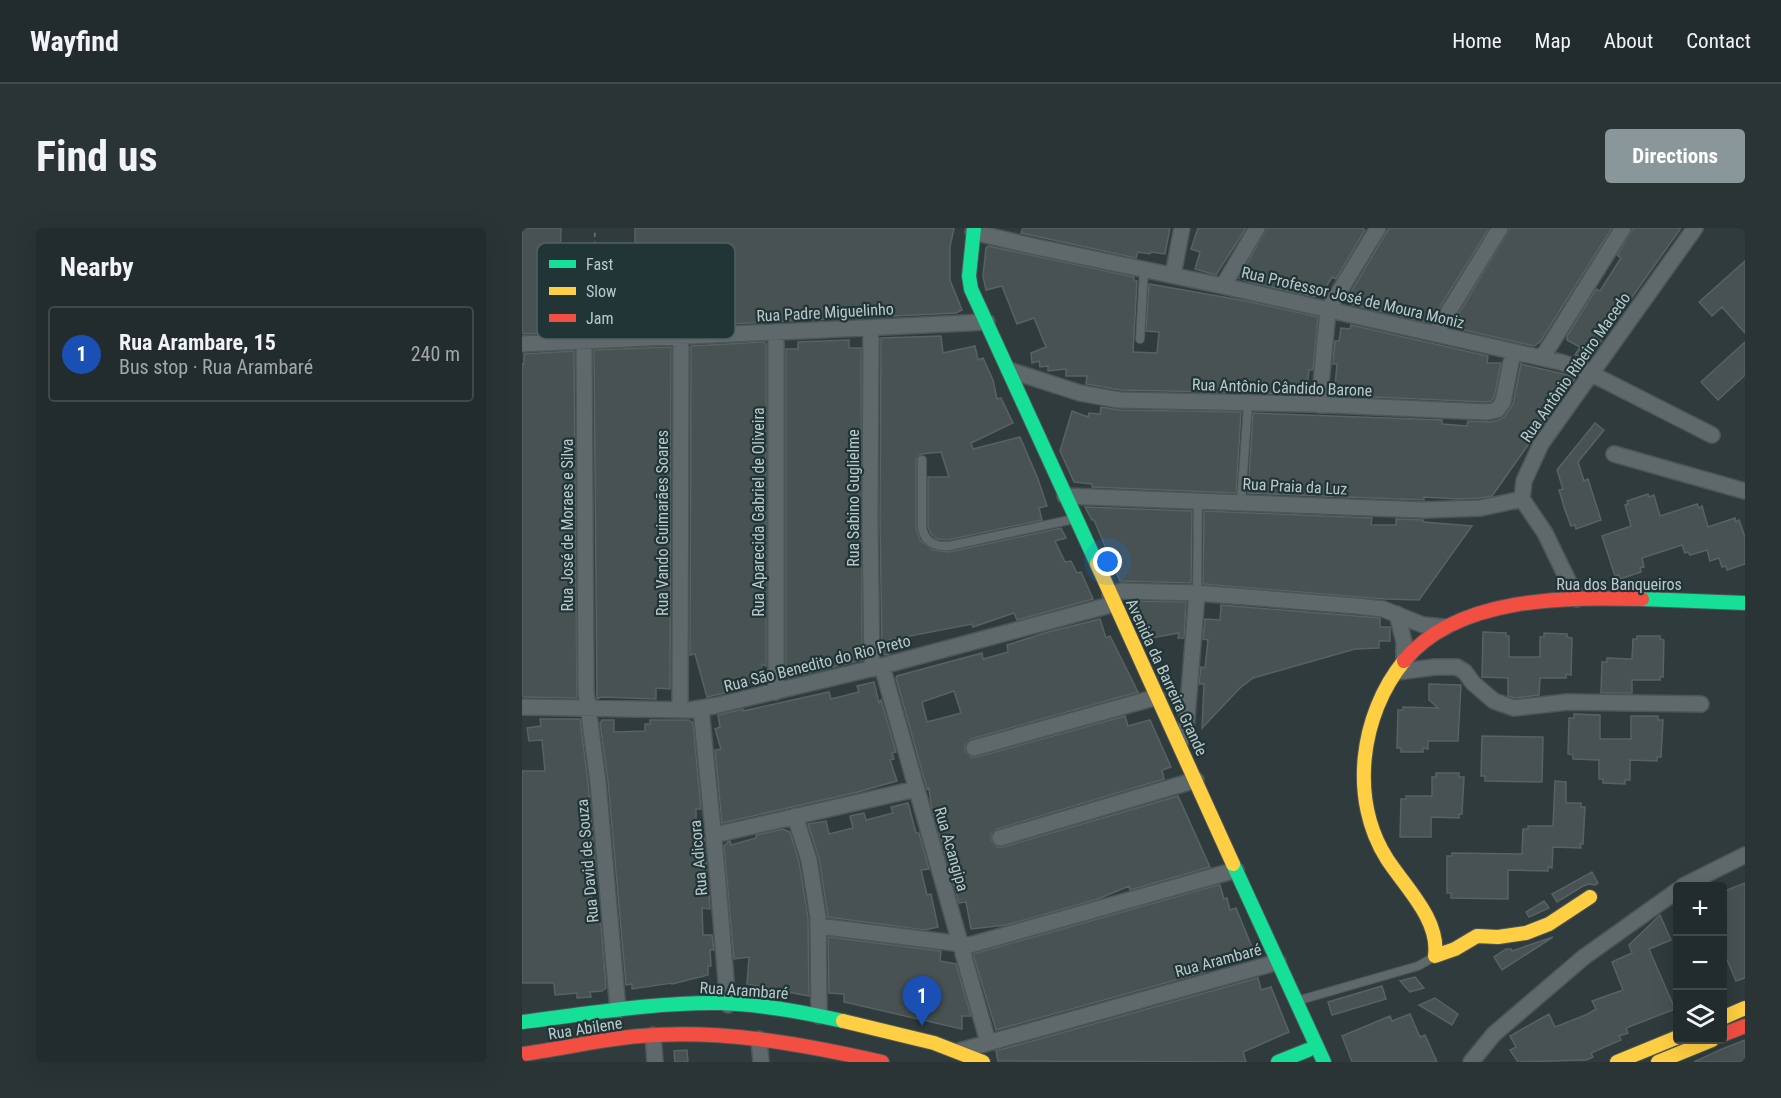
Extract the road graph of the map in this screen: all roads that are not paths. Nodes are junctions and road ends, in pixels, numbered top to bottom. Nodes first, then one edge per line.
1 (1182, 228) edge
2 (1257, 228) edge
3 (1378, 228) edge
4 (1500, 228) edge
5 (1623, 228) edge
6 (1695, 228) edge
7 (974, 230) edge
8 (1144, 270) junction
9 (1173, 275) junction
10 (1223, 286) junction
11 (1328, 310) junction
12 (987, 322) junction
13 (871, 328) junction
14 (776, 332) junction
15 (735, 334) edge
16 (1435, 334) junction
17 (632, 339) edge
18 (681, 339) edge
19 (1140, 339) dead end
20 (584, 341) junction
21 (522, 344) edge
22 (1513, 352) junction
23 (1542, 358) junction
24 (1009, 370) junction
25 (1592, 374) junction
26 (1248, 404) junction
27 (1319, 405) junction
28 (1712, 435) dead end
29 (1614, 454) dead end
30 (922, 460) dead end
31 (1745, 491) edge
32 (1065, 496) junction
33 (1522, 499) junction
34 (1198, 500) junction
35 (1241, 502) junction
36 (1075, 518) junction
37 (1197, 593) junction
38 (1577, 598) junction
39 (1112, 599) junction
40 (1745, 603) edge
41 (1397, 614) junction
42 (1445, 627) junction
43 (1400, 666) junction
44 (877, 668) junction
45 (776, 692) junction
46 (1157, 697) junction
47 (1701, 704) dead end
48 (522, 707) edge
49 (588, 709) junction
50 (701, 709) junction
51 (680, 710) junction
52 (1180, 743) junction
53 (974, 748) dead end
54 (1196, 780) junction
55 (916, 789) junction
56 (795, 816) junction
57 (714, 835) junction
58 (1000, 838) dead end
59 (1745, 855) edge
60 (1236, 870) junction
61 (1691, 882) edge
62 (1673, 893) edge
63 (1590, 897) dead end
64 (818, 926) junction
65 (960, 944) junction
66 (1436, 956) junction
67 (1278, 962) junction
68 (1296, 1001) junction
69 (728, 1005) junction
70 (1745, 1008) edge
71 (618, 1010) junction
72 (819, 1016) junction
73 (1727, 1016) edge
74 (522, 1022) edge
75 (1745, 1026) edge
76 (1727, 1033) edge
77 (653, 1035) junction
78 (1673, 1038) edge
79 (759, 1039) junction
80 (988, 1042) junction
81 (1702, 1044) edge
82 (1308, 1050) edge
83 (959, 1051) junction
84 (826, 1055) edge
85 (532, 1056) edge
86 (655, 1062) edge
87 (761, 1062) edge
88 (882, 1062) edge
89 (983, 1062) edge
90 (1278, 1062) edge
91 (1324, 1062) edge
92 (1471, 1062) edge
93 (1617, 1062) edge
94 (1658, 1062) edge

1 - 9 street
2 - 10 street
3 - 11 street
4 - 16 street
5 - 23 street
6 - 25 street, Rua Antônio Ribeiro Macedo
7 - 8 street, Rua Professor José de Moura Moniz
7 - 12 main road, Avenida da Barreira Grande
8 - 9 street, Rua Professor José de Moura Moniz
8 - 19 lane
9 - 10 street, Rua Professor José de Moura Moniz
10 - 11 street, Rua Professor José de Moura Moniz
11 - 16 street, Rua Professor José de Moura Moniz
11 - 27 street
12 - 13 street, Rua Padre Miguelinho
12 - 24 main road, Avenida da Barreira Grande
13 - 14 street, Rua Padre Miguelinho
13 - 44 street, Rua Sabino Guglielme
14 - 15 street, Rua Padre Miguelinho
14 - 45 street, Rua Aparecida Gabriel de Oliveira
16 - 22 street, Rua Professor José de Moura Moniz
17 - 20 street, Rua Padre Miguelinho
18 - 51 street, Rua Vando Guimarães Soares
20 - 21 street, Rua Padre Miguelinho
20 - 49 street, Rua José de Moraes e Silva
22 - 23 street, Rua Professor José de Moura Moniz
22 - 27 street, Rua Antônio Cândido Barone
23 - 25 street, Rua Professor José de Moura Moniz
24 - 26 street, Rua Antônio Cândido Barone
24 - 32 main road, Avenida da Barreira Grande
25 - 28 street, Rua Professor José de Moura Moniz
25 - 33 street, Rua Antônio Ribeiro Macedo
26 - 27 street, Rua Antônio Cândido Barone
26 - 35 lane
29 - 31 street
30 - 36 lane
32 - 34 street, Rua Praia da Luz
32 - 36 main road, Avenida da Barreira Grande
33 - 35 street, Rua Praia da Luz
33 - 38 street
34 - 35 street, Rua Praia da Luz
34 - 37 lane
36 - 39 main road, Avenida da Barreira Grande
37 - 39 street, Rua São Benedito do Rio Preto
37 - 41 street, Rua São Benedito do Rio Preto
37 - 52 street
38 - 40 main road, Rua dos Banqueiros
38 - 42 main road, Rua dos Banqueiros
39 - 44 street, Rua São Benedito do Rio Preto
39 - 46 main road, Avenida da Barreira Grande
41 - 42 street, Rua São Benedito do Rio Preto
41 - 43 street
42 - 43 main road, Rua dos Banqueiros
43 - 47 street
43 - 66 main road, Rua dos Banqueiros
44 - 45 street, Rua São Benedito do Rio Preto
44 - 55 street, Rua Acangipa
45 - 50 street, Rua São Benedito do Rio Preto
46 - 52 main road, Avenida da Barreira Grande
46 - 53 street
48 - 49 street, Rua São Benedito do Rio Preto
49 - 51 street, Rua São Benedito do Rio Preto
49 - 71 street, Rua David de Souza
50 - 51 street, Rua São Benedito do Rio Preto
50 - 57 street, Rua Adicora
52 - 54 main road, Avenida da Barreira Grande
54 - 58 street
54 - 60 main road, Avenida da Barreira Grande
55 - 56 street
55 - 65 street, Rua Acangipa
56 - 57 street
56 - 64 street
57 - 69 street, Rua Adicora
59 - 61 street
60 - 65 street
60 - 67 main road, Avenida da Barreira Grande
62 - 92 street
63 - 66 main road
64 - 65 street
64 - 72 street
65 - 80 street, Rua Acangipa
66 - 68 lane
67 - 68 main road, Avenida da Barreira Grande
67 - 80 street, Rua Arambaré
68 - 82 main road, Avenida da Barreira Grande
69 - 71 main road, Rua Arambaré
69 - 72 main road, Rua Arambaré
70 - 73 main road
71 - 74 main road, Rua Arambaré
72 - 83 main road, Rua Arambaré
75 - 76 main road
77 - 79 main road
77 - 85 main road, Rua Abilene
77 - 86 street
78 - 93 main road
79 - 84 main road
79 - 87 street
80 - 83 street, Rua Arambaré
81 - 94 main road
82 - 90 main road
82 - 91 main road, Avenida da Barreira Grande
83 - 89 main road, Rua Arambaré
84 - 88 main road

